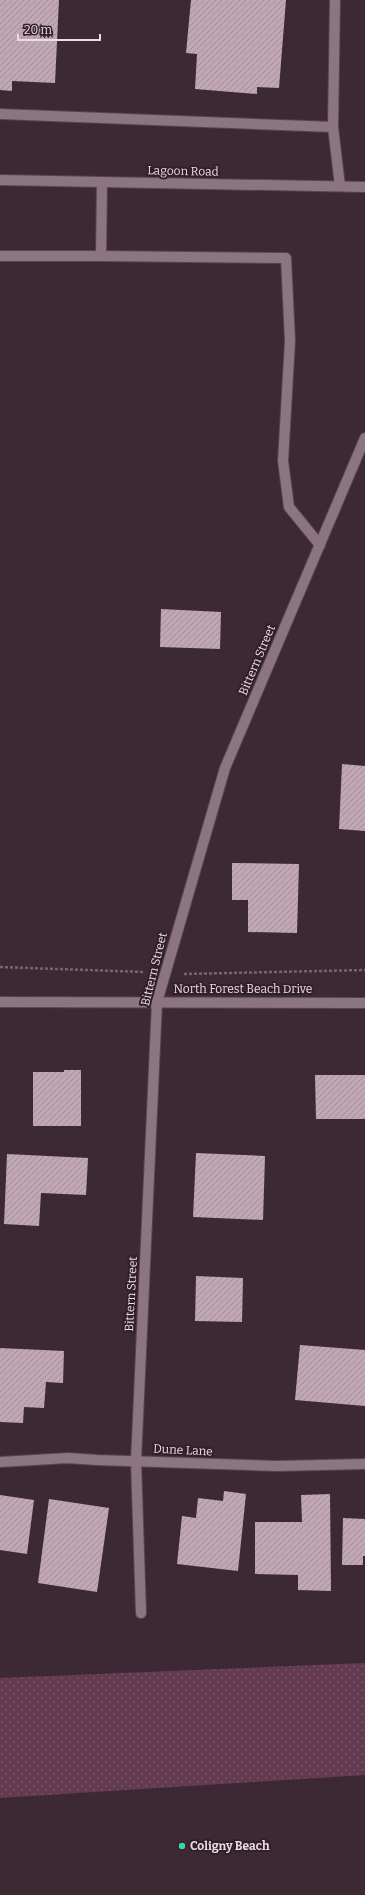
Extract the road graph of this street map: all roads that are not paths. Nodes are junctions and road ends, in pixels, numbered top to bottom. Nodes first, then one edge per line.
1 (335, 0) edge
2 (0, 114) edge
3 (334, 127) junction
4 (0, 180) edge
5 (102, 182) junction
6 (340, 186) junction
7 (365, 187) edge
8 (0, 256) edge
9 (101, 256) junction
10 (365, 438) edge
11 (320, 545) junction
12 (0, 1002) edge
13 (157, 1002) junction
14 (365, 1003) edge
15 (136, 1461) junction
16 (0, 1462) edge
17 (365, 1464) edge
18 (140, 1613) dead end

1 - 3 street
2 - 3 street
3 - 6 street
4 - 5 street, Lagoon Road
5 - 6 street, Lagoon Road
5 - 9 street
6 - 7 street, Lagoon Road
8 - 9 street
9 - 11 street
10 - 11 street, Bittern Street
11 - 13 street, Bittern Street
12 - 13 street, North Forest Beach Drive
13 - 14 street, North Forest Beach Drive
13 - 15 street, Bittern Street
15 - 16 street, Dune Lane
15 - 17 street, Dune Lane
15 - 18 street, Bittern Street

